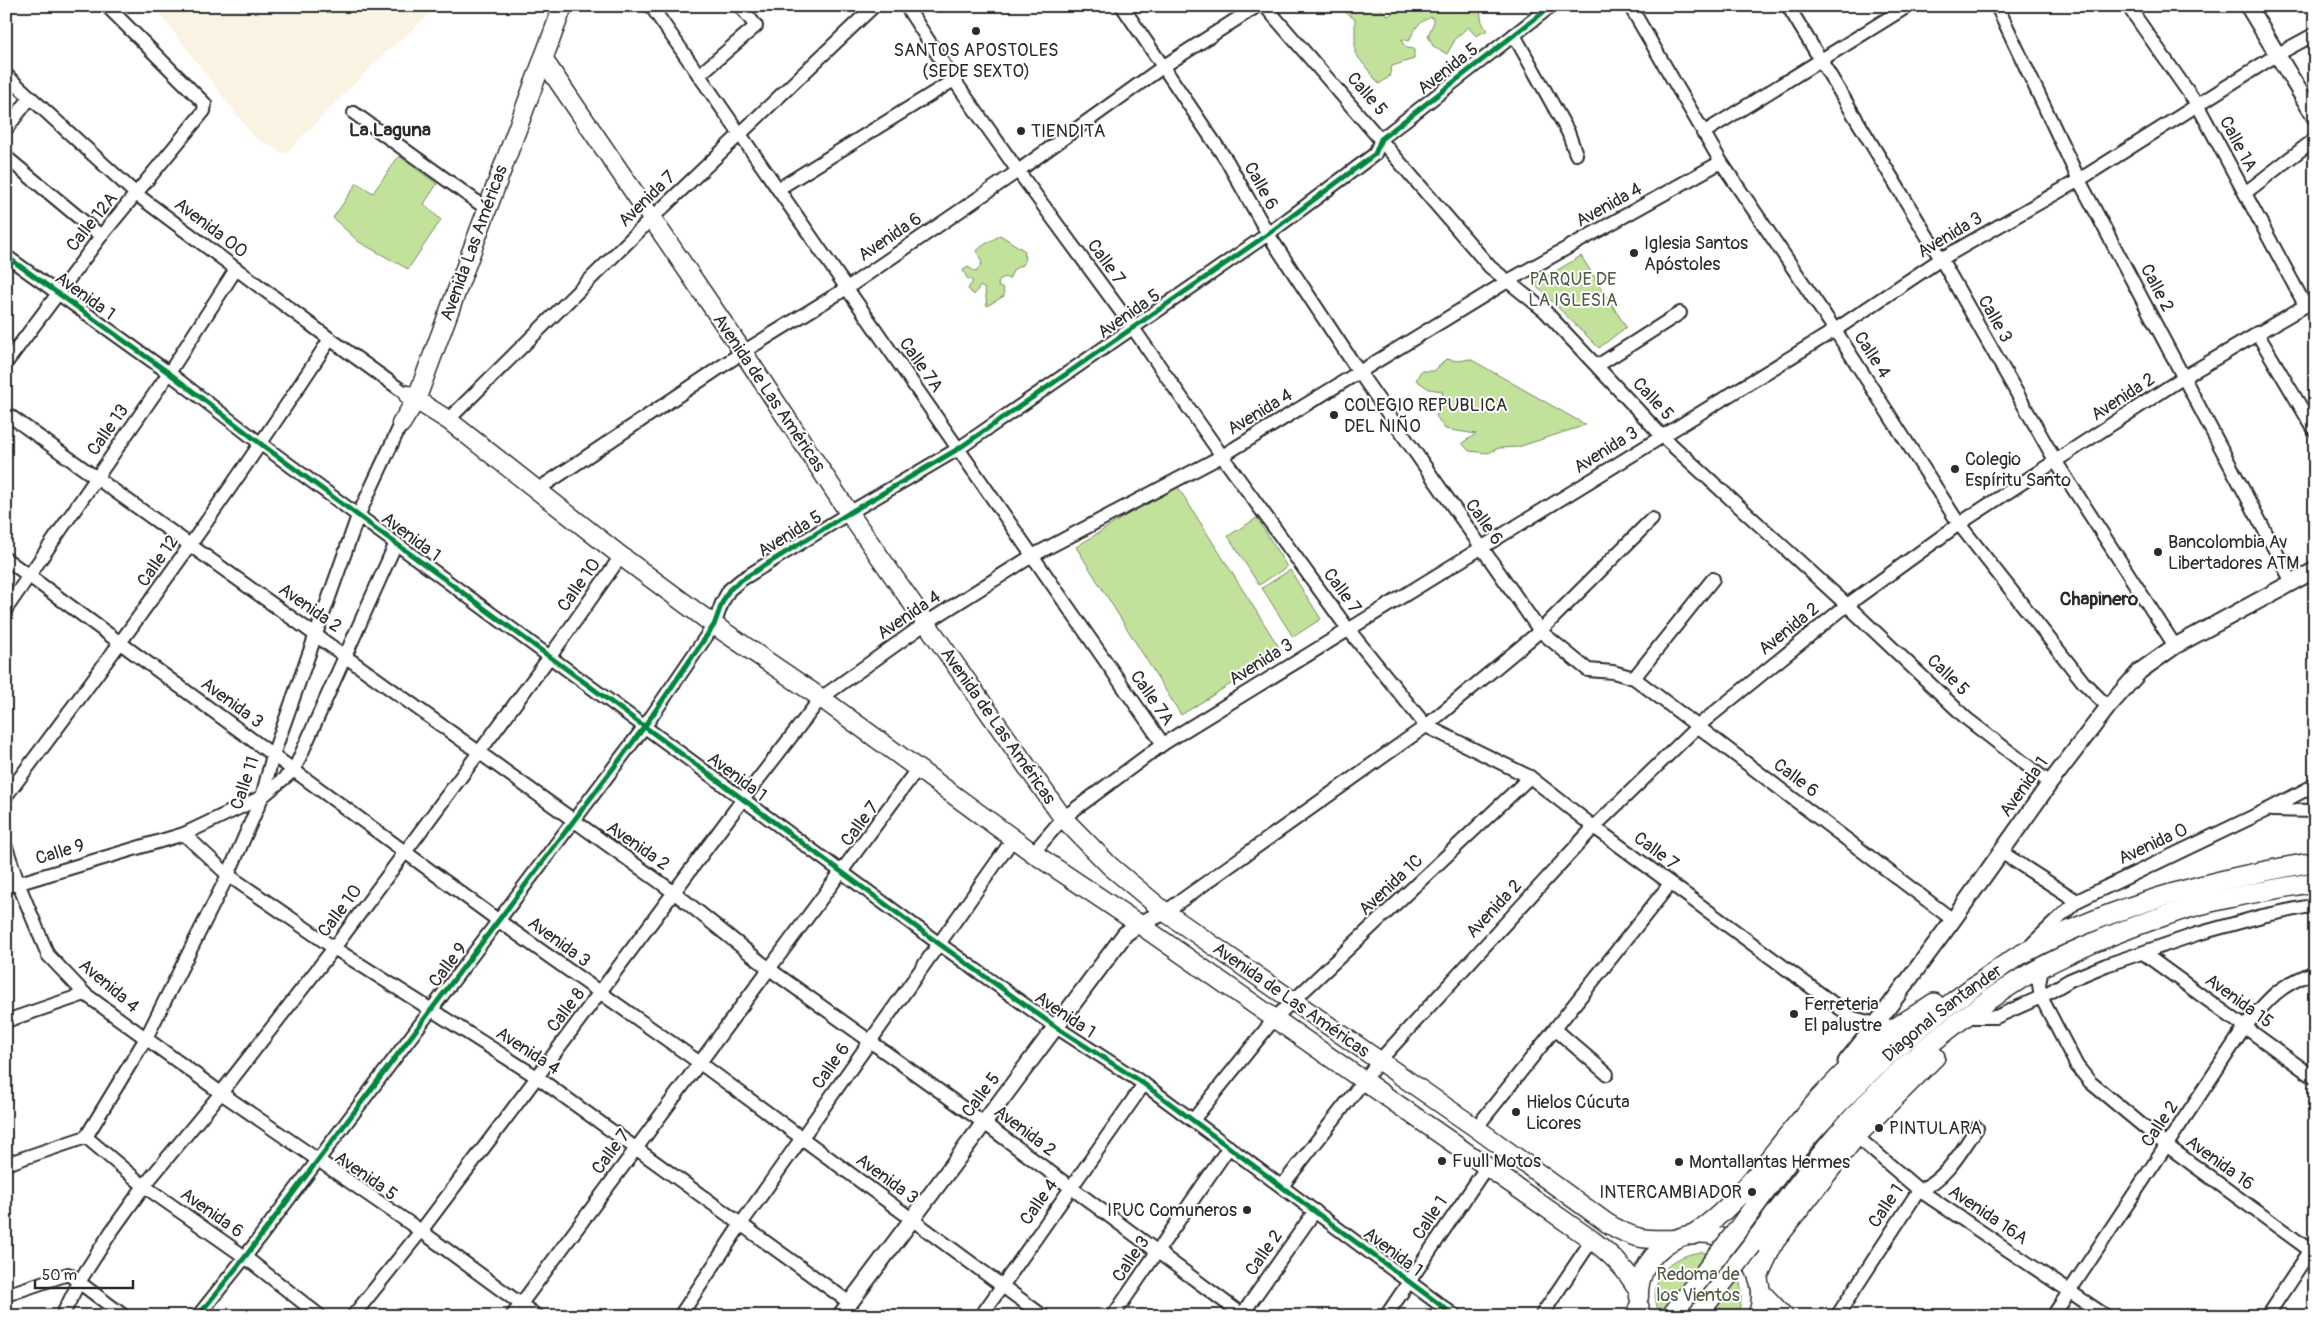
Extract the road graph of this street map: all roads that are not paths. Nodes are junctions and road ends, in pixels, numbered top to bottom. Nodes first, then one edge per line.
1 (107, 6) edge
2 (554, 6) edge
3 (563, 6) edge
4 (651, 6) edge
5 (740, 6) edge
6 (874, 6) edge
7 (906, 6) edge
8 (1122, 6) edge
9 (1257, 6) edge
10 (1265, 6) edge
11 (1551, 6) edge
12 (1630, 6) edge
13 (1788, 6) edge
14 (1908, 6) edge
15 (1997, 6) edge
16 (2128, 6) edge
17 (2248, 6) edge
18 (2315, 34) edge
19 (1514, 35) junction
20 (2278, 54) junction
21 (543, 59) junction
22 (1820, 59) junction
23 (1164, 66) junction
24 (6, 75) edge
25 (699, 75) junction
26 (954, 80) junction
27 (30, 98) junction
28 (2198, 106) junction
29 (354, 113) dead end
30 (2315, 117) edge
31 (6, 129) edge
32 (1703, 133) junction
33 (740, 134) junction
34 (2315, 139) edge
35 (1381, 140) junction
36 (1576, 154) dead end
37 (6, 157) edge
38 (1721, 162) junction
39 (1018, 171) junction
40 (2079, 180) junction
41 (778, 189) junction
42 (2245, 193) junction
43 (136, 194) junction
44 (480, 204) junction
45 (652, 219) junction
46 (1268, 234) junction
47 (101, 236) junction
48 (6, 256) edge
49 (1941, 259) junction
50 (236, 268) junction
51 (1508, 281) junction
52 (846, 288) junction
53 (58, 294) junction
54 (2310, 303) edge
55 (1680, 313) dead end
56 (1134, 328) junction
57 (1835, 330) junction
58 (2257, 333) junction
59 (330, 339) junction
60 (743, 352) junction
61 (6, 363) edge
62 (1597, 366) junction
63 (1359, 372) junction
64 (168, 373) junction
65 (2184, 377) junction
66 (412, 397) junction
67 (7, 415) edge
68 (448, 420) junction
69 (402, 424) joint
70 (2315, 431) edge
71 (1662, 436) junction
72 (261, 444) junction
73 (958, 449) junction
74 (1222, 456) junction
75 (2056, 462) junction
76 (96, 477) junction
77 (537, 490) junction
78 (848, 513) junction
79 (358, 516) junction
80 (1652, 519) dead end
81 (1959, 524) junction
82 (396, 543) junction
83 (190, 544) junction
84 (1481, 548) junction
85 (621, 556) junction
86 (1032, 556) junction
87 (6, 559) edge
88 (2315, 570) edge
89 (29, 576) junction
90 (1713, 579) dead end
91 (2292, 582) junction
92 (1847, 605) junction
93 (6, 609) edge
94 (926, 623) junction
95 (714, 625) junction
96 (1348, 629) junction
97 (1540, 631) junction
98 (315, 633) junction
99 (122, 643) junction
100 (2175, 646) junction
101 (345, 655) junction
102 (549, 658) junction
103 (1634, 678) junction
104 (821, 698) junction
105 (2108, 707) junction
106 (645, 726) junction
107 (1426, 726) junction
108 (1698, 726) junction
109 (1163, 744) junction
110 (478, 753) junction
111 (273, 755) junction
112 (918, 768) junction
113 (294, 770) junction
114 (1530, 777) junction
115 (2050, 783) junction
116 (2315, 785) edge
117 (6, 796) edge
118 (262, 797) junction
119 (743, 799) junction
120 (2269, 810) junction
121 (2315, 811) edge
122 (1062, 818) junction
123 (574, 822) junction
124 (1594, 827) junction
125 (184, 834) junction
126 (1013, 839) junction
127 (6, 847) edge
128 (2001, 852) junction
129 (406, 853) junction
130 (1033, 853) junction
131 (2315, 862) edge
132 (842, 870) junction
133 (228, 875) junction
134 (2315, 882) edge
135 (1670, 884) junction
136 (12, 885) edge
137 (675, 893) junction
138 (2077, 901) junction
139 (2315, 905) edge
140 (1165, 912) junction
141 (499, 920) junction
142 (1953, 920) junction
143 (1139, 924) junction
144 (938, 943) junction
145 (334, 948) junction
146 (2143, 953) junction
147 (2019, 956) junction
148 (768, 968) junction
149 (2042, 969) junction
150 (2315, 972) edge
151 (1985, 980) junction
152 (600, 993) junction
153 (85, 994) junction
154 (2041, 997) junction
155 (1293, 1002) junction
156 (431, 1010) junction
157 (1276, 1018) junction
158 (1963, 1018) junction
159 (6, 1021) edge
160 (1904, 1023) junction
161 (1876, 1024) junction
162 (1056, 1027) junction
163 (2245, 1027) junction
164 (1555, 1029) junction
165 (146, 1038) junction
166 (871, 1040) junction
167 (1379, 1061) junction
168 (700, 1063) junction
169 (1607, 1074) dead end
170 (538, 1077) junction
171 (2315, 1078) edge
172 (1363, 1079) junction
173 (1144, 1084) junction
174 (1826, 1092) junction
175 (221, 1093) junction
176 (1193, 1120) junction
177 (984, 1123) junction
178 (1476, 1128) junction
179 (1977, 1128) dead end
180 (1856, 1136) junction
181 (86, 1137) junction
182 (802, 1138) junction
183 (2166, 1146) junction
184 (1229, 1147) junction
185 (636, 1149) junction
186 (318, 1160) junction
187 (6, 1164) edge
188 (1487, 1166) junction
189 (144, 1186) junction
190 (1282, 1186) junction
191 (1071, 1187) junction
192 (1919, 1190) junction
193 (1315, 1211) junction
194 (912, 1219) junction
195 (741, 1224) junction
196 (421, 1231) junction
197 (1684, 1237) junction
198 (1588, 1246) dead end
199 (2313, 1250) edge
200 (1157, 1252) junction
201 (245, 1257) junction
202 (1410, 1281) junction
203 (79, 1282) junction
204 (1759, 1284) junction
205 (1003, 1285) junction
206 (2070, 1291) junction
207 (6, 1295) edge
208 (850, 1302) junction
209 (521, 1304) junction
210 (1639, 1307) edge
211 (1243, 1315) edge
212 (62, 1316) edge
213 (124, 1316) edge
214 (198, 1316) edge
215 (320, 1316) edge
216 (353, 1316) edge
217 (512, 1316) edge
218 (537, 1316) edge
219 (680, 1316) edge
220 (840, 1316) edge
221 (981, 1316) edge
222 (1043, 1316) edge
223 (1113, 1316) edge
224 (1386, 1316) edge
225 (1456, 1316) edge
226 (1541, 1316) edge
227 (1671, 1316) edge
228 (1697, 1316) edge
229 (1757, 1316) edge
230 (1784, 1316) edge
231 (1837, 1316) edge
232 (2053, 1316) edge
233 (2106, 1316) edge
234 (2267, 1316) edge

1 - 43 street, Calle 12A
2 - 44 main road
3 - 21 main road
4 - 25 street, Calle 7A
5 - 25 street
6 - 33 street, Avenida 7
7 - 26 street, Calle 7
8 - 23 street, Calle 6
9 - 23 street, Avenida 6
10 - 35 street, Calle 5
11 - 19 street, Avenida 5
12 - 32 street, Calle 4
13 - 22 street, Calle 3
14 - 22 street
15 - 40 street, Calle 2
16 - 28 street, Calle 1A
17 - 20 street
18 - 20 street, Avenida 3
19 - 35 street, Avenida 5
19 - 36 street
20 - 28 street, Avenida 3
20 - 30 street
21 - 45 main road, Avenida de Las Américas
21 - 66 main road, Avenida Las Américas
22 - 32 street
22 - 49 street, Calle 3
23 - 39 street, Avenida 6
23 - 46 street, Calle 6
24 - 27 street, Avenida 00
25 - 33 street, Calle 7A
26 - 39 street, Calle 7
26 - 41 street
27 - 31 street
27 - 43 street, Avenida 00
28 - 40 street, Avenida 3
28 - 42 street, Calle 1A
29 - 44 street
32 - 38 street, Calle 4
33 - 41 street, Calle 7A
33 - 45 street, Avenida 7
34 - 42 street
35 - 46 street, Avenida 5
35 - 51 street, Calle 5
37 - 47 street
38 - 51 street, Avenida 4
38 - 57 street, Calle 4
39 - 52 street, Avenida 6
39 - 56 street, Calle 7
40 - 49 street, Avenida 3
40 - 65 street, Calle 2
41 - 52 street, Calle 7A
42 - 54 street, Calle 1A
43 - 47 street, Calle 12A
43 - 50 street, Avenida 00
44 - 66 main road
45 - 60 main road, Avenida de Las Américas
45 - 68 street, Avenida 7
46 - 56 street, Avenida 5
46 - 63 street, Calle 6
47 - 53 street, Calle 12A
48 - 53 street, Avenida 1
49 - 57 street, Avenida 3
49 - 75 street, Calle 3
50 - 59 street, Avenida 00
50 - 64 street, Calle 13
51 - 62 street, Calle 5
51 - 63 street, Avenida 4
52 - 60 street, Avenida 6
52 - 73 street, Calle 7A
53 - 61 street, Calle 12A
53 - 64 street, Avenida 1
54 - 58 street, Avenida 2
55 - 62 street
56 - 73 street, Avenida 5
56 - 74 street, Calle 7
57 - 71 street, Avenida 3
57 - 81 street, Calle 4
58 - 65 street, Avenida 2
58 - 70 street
59 - 66 street, Avenida 00
59 - 72 street, Calle 12
60 - 77 street, Avenida 6
60 - 78 main road, Avenida de Las Américas
62 - 71 street, Calle 5
63 - 74 street, Avenida 4
63 - 84 street, Calle 6
64 - 72 street, Avenida 1
64 - 76 street, Calle 13
65 - 75 street, Avenida 2
65 - 91 street, Calle 2
66 - 68 main road, Avenida de Las Américas
66 - 69 main road
67 - 76 street, Avenida 2
68 - 77 main road, Avenida de Las Américas
69 - 79 street, Calle 11
71 - 84 street, Avenida 3
71 - 92 street, Calle 5
72 - 79 street, Avenida 1
72 - 83 street, Calle 12
73 - 78 street, Avenida 5
73 - 86 street, Calle 7A
74 - 86 street, Avenida 4
74 - 96 street, Calle 7
75 - 81 street, Avenida 2
75 - 100 street, Calle 3
76 - 83 street, Avenida 2
76 - 89 street, Calle 13
77 - 85 main road, Avenida de Las Américas
78 - 94 main road, Avenida de Las Américas
78 - 95 street, Avenida 5
79 - 82 street, Avenida 1
79 - 98 street, Calle 11
80 - 97 street
81 - 92 street, Avenida 2
81 - 105 street, Calle 4
82 - 101 street
82 - 102 street, Avenida 1
83 - 98 street, Avenida 2
83 - 99 street, Calle 12
84 - 96 street, Avenida 3
84 - 97 street, Calle 6
85 - 95 main road, Avenida de Las Américas
85 - 102 street, Calle 10
86 - 94 street, Avenida 4
86 - 109 street, Calle 7A
87 - 89 street, Avenida 3
88 - 91 street, Avenida 1
89 - 93 street, Calle 13
89 - 99 street, Avenida 3
90 - 103 street
91 - 100 street, Avenida 1
92 - 108 street, Avenida 2
92 - 115 street, Calle 5
94 - 104 street, Avenida 4
94 - 122 main road, Avenida de Las Américas
95 - 104 main road, Avenida de Las Américas
95 - 106 street, Calle 9
96 - 107 street, Calle 7
96 - 109 street, Avenida 3
97 - 103 street, Calle 6
97 - 107 street
98 - 101 street, Avenida 2
98 - 111 street, Calle 11
99 - 111 street, Avenida 3
99 - 117 street, Calle 12
100 - 105 street, Avenida 1
101 - 110 street, Avenida 2
101 - 113 street
102 - 106 street, Avenida 1
102 - 110 street, Calle 10
103 - 108 street, Calle 6
104 - 112 main road, Avenida de Las Américas
104 - 119 street, Calle 8
105 - 115 street, Avenida 1
106 - 119 street, Avenida 1
106 - 123 street, Calle 9
107 - 114 street, Calle 7
107 - 140 street
108 - 124 street, Avenida 2
108 - 142 street, Calle 6
109 - 122 street, Avenida 3
110 - 123 street, Avenida 2
110 - 129 street, Calle 10
111 - 113 street, Avenida 3
111 - 118 street, Calle 11
112 - 126 main road, Avenida de Las Américas
112 - 132 street, Calle 7
113 - 118 street
113 - 129 street, Avenida 3
114 - 124 street, Calle 7
114 - 155 street, Avenida 1C
115 - 128 street, Avenida 1
116 - 120 street, Avenida 0
118 - 125 street, Calle 9
118 - 133 street, Calle 11
119 - 132 street, Avenida 1
119 - 137 street, Calle 8
120 - 121 street
120 - 138 street, Avenida 0
122 - 130 street, Avenida 3
122 - 140 main road, Avenida de Las Américas
123 - 137 street, Avenida 2
123 - 141 street, Calle 9
124 - 135 street, Calle 7
124 - 167 street, Avenida 2
125 - 133 street, Avenida 4
125 - 136 street, Calle 9
126 - 130 main road, Avenida de Las Américas
126 - 144 street, Calle 6
127 - 136 street, Avenida 4
128 - 138 street
128 - 142 street, Avenida 1
129 - 141 street, Avenida 3
129 - 145 street, Calle 10
130 - 143 main road, Avenida de Las Américas
131 - 147 main road, Diagonal Santander
132 - 144 street, Avenida 1
132 - 148 street, Calle 7
133 - 145 street, Avenida 4
133 - 165 street, Calle 11
134 - 149 main road, Diagonal Santander
135 - 161 street, Calle 7
135 - 164 street
136 - 153 street, Avenida 4
137 - 148 street, Avenida 2
137 - 152 street, Calle 8
138 - 147 street, Avenida 0
139 - 146 street, Diagonal Santander
140 - 143 street, Calle 5
140 - 155 main road, Avenida de Las Américas
141 - 152 street, Avenida 3
141 - 156 street, Calle 9
142 - 161 street, Avenida 1
143 - 157 main road, Avenida de Las Américas
143 - 162 street, Calle 5
144 - 162 street, Avenida 1
144 - 166 street, Calle 6
145 - 156 street, Avenida 4
145 - 175 street, Calle 10
146 - 154 street, Diagonal Santander
146 - 163 street, Avenida 15
147 - 151 main road, Diagonal Santander
148 - 166 street, Avenida 2
148 - 168 street, Calle 7
149 - 154 street, Avenida 16
149 - 158 main road, Diagonal Santander
150 - 163 street, Calle 2
151 - 160 main road
151 - 227 main road, Diagonal Santander, bridge
152 - 168 street, Avenida 3
152 - 170 street, Calle 8
153 - 159 street
153 - 165 street, Avenida 4
154 - 158 street, Diagonal Santander
154 - 183 street, Avenida 16
155 - 157 street, Avenida 1C
155 - 167 main road, Avenida de Las Américas
156 - 170 street, Avenida 4
156 - 186 street, Calle 9
157 - 172 main road, Avenida de Las Américas
157 - 176 street, Avenida 1C
158 - 180 main road
158 - 228 main road, Diagonal Santander, bridge
160 - 161 street, Calle 7
160 - 174 main road
161 - 174 street, Avenida 1
162 - 173 street, Avenida 1
162 - 177 street, Calle 5
163 - 171 street, Avenida 15
163 - 183 street, Calle 2
164 - 169 street
164 - 178 street
165 - 175 street, Avenida 5
165 - 181 street, Calle 11
166 - 177 street, Avenida 2
166 - 182 street, Calle 6
167 - 172 street, Avenida 2
167 - 178 main road, Avenida de Las Américas
168 - 182 street, Avenida 3
168 - 185 street, Calle 7
170 - 185 street, Avenida 4
170 - 196 street, Calle 8
172 - 188 main road, Avenida de Las Américas
172 - 190 street, Avenida 2
173 - 176 street, Avenida 1
173 - 191 street, Calle 4
174 - 197 main road
175 - 186 street, Avenida 5
175 - 189 street, Calle 10
176 - 184 street, Avenida 1
177 - 191 street, Avenida 2
177 - 194 street, Calle 5
178 - 197 main road, Avenida de Las Américas
179 - 192 street, Calle 1
180 - 192 street, Avenida 16A
180 - 204 main road
181 - 187 street
181 - 189 street, Avenida 6
182 - 194 street, Avenida 3
182 - 195 street, Calle 6
183 - 199 street, Avenida 16
183 - 206 street, Calle 2
184 - 190 street, Avenida 1
184 - 200 street, Calle 3
185 - 195 street, Avenida 4
185 - 209 street, Calle 7
186 - 196 street, Avenida 5
186 - 201 street, Calle 9
188 - 202 street, Calle 1
188 - 210 main road, Avenida de Las Américas
189 - 201 street, Avenida 6
189 - 203 street, Calle 10
190 - 193 street, Avenida 1
191 - 200 street, Avenida 2
191 - 205 street, Calle 4
192 - 206 street, Avenida 16A
192 - 231 street, Calle 1
193 - 202 street, Avenida 1
193 - 211 street, Calle 2
194 - 205 street, Avenida 3
194 - 208 street, Calle 5
195 - 208 street, Avenida 4
195 - 219 street, Calle 6
196 - 209 street, Avenida 5
196 - 216 street, Calle 8
197 - 204 main road, Avenida de Las Américas
197 - 210 main road
198 - 226 street
199 - 234 street
200 - 211 street, Avenida 2
200 - 223 street, Calle 3
201 - 214 street, Calle 9
201 - 215 street, Avenida 6
202 - 224 street, Calle 1
202 - 225 street, Avenida 1
203 - 207 street
203 - 212 street
203 - 213 street
204 - 229 main road
204 - 230 main road, Avenida de Las Américas
205 - 221 street, Calle 4
205 - 222 street, Avenida 3
206 - 232 street, Calle 2
206 - 233 street, Avenida 16A
208 - 220 street, Calle 5
209 - 217 street, Calle 7
209 - 218 street, Avenida 5

